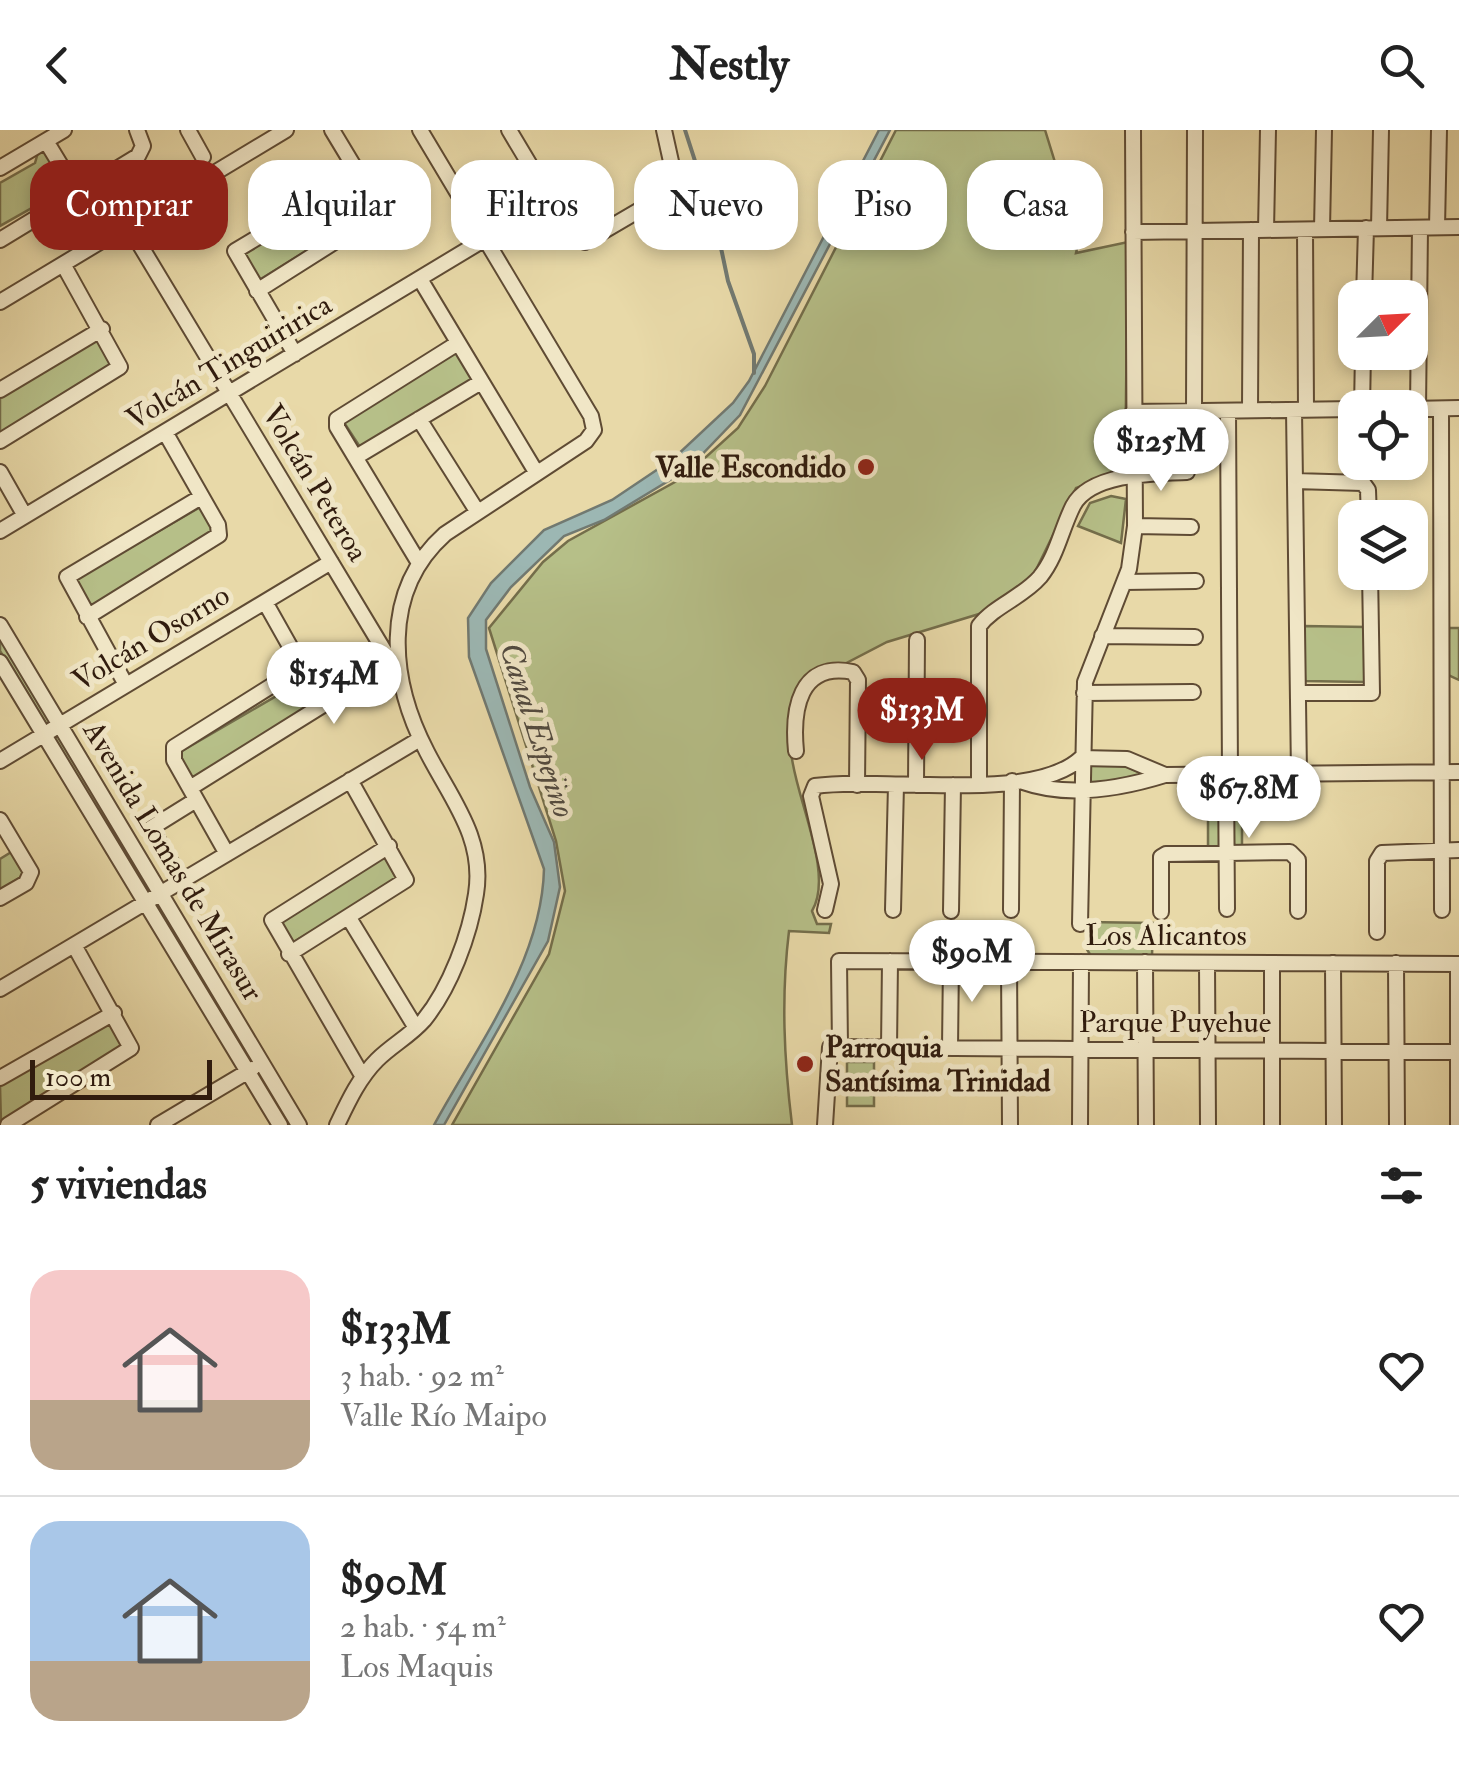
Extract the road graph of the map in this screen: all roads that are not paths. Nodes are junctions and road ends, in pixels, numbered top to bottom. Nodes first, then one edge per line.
1 (64, 130) edge
2 (137, 130) edge
3 (188, 130) edge
4 (286, 130) edge
5 (332, 130) edge
6 (420, 130) edge
7 (509, 130) edge
8 (664, 130) edge
9 (1134, 130) edge
10 (1194, 130) edge
11 (1268, 130) edge
12 (1324, 130) edge
13 (1381, 130) edge
14 (1439, 130) edge
15 (46, 141) junction
16 (203, 156) dead end
17 (58, 160) edge
18 (131, 160) edge
19 (350, 160) edge
20 (2, 163) edge
21 (228, 165) edge
22 (451, 182) edge
23 (30, 221) edge
24 (1437, 227) junction
25 (1459, 227) edge
26 (1372, 228) junction
27 (1420, 228) junction
28 (1322, 229) junction
29 (1258, 230) junction
30 (1305, 230) junction
31 (1133, 232) junction
32 (1194, 232) junction
33 (0, 240) edge
34 (248, 241) edge
35 (86, 250) edge
36 (143, 250) edge
37 (323, 250) edge
38 (467, 250) edge
39 (492, 250) edge
40 (63, 264) junction
41 (420, 279) junction
42 (1366, 280) edge
43 (256, 291) junction
44 (0, 302) edge
45 (102, 329) junction
46 (458, 343) junction
47 (295, 354) junction
48 (481, 382) junction
49 (0, 390) edge
50 (1415, 390) edge
51 (229, 393) junction
52 (1428, 408) edge
53 (1441, 408) junction
54 (1459, 408) edge
55 (1338, 409) edge
56 (1250, 410) junction
57 (1300, 410) junction
58 (1194, 411) junction
59 (1228, 411) junction
60 (1132, 412) junction
61 (419, 419) junction
62 (165, 432) junction
63 (0, 441) edge
64 (356, 457) junction
65 (0, 472) edge
66 (536, 472) junction
67 (1187, 472) dead end
68 (1133, 473) junction
69 (1295, 482) junction
70 (1459, 485) edge
71 (1442, 486) junction
72 (201, 496) junction
73 (1368, 500) edge
74 (477, 511) junction
75 (25, 516) junction
76 (1135, 526) junction
77 (1191, 527) dead end
78 (0, 531) edge
79 (331, 562) junction
80 (419, 563) junction
81 (1196, 581) dead end
82 (1124, 582) junction
83 (1370, 590) edge
84 (265, 602) junction
85 (87, 617) junction
86 (0, 625) edge
87 (1102, 636) junction
88 (1195, 638) dead end
89 (917, 640) dead end
90 (0, 662) edge
91 (398, 663) junction
92 (303, 666) junction
93 (126, 686) junction
94 (1451, 690) edge
95 (1192, 692) dead end
96 (1084, 693) junction
97 (1298, 693) junction
98 (60, 725) junction
99 (44, 735) junction
100 (420, 738) junction
101 (796, 751) dead end
102 (1081, 758) junction
103 (0, 761) edge
104 (1451, 772) edge
105 (1228, 774) junction
106 (1299, 774) junction
107 (1165, 775) junction
108 (350, 780) junction
109 (1017, 781) junction
110 (979, 783) junction
111 (856, 785) junction
112 (896, 785) junction
113 (916, 785) junction
114 (953, 785) junction
115 (1082, 790) junction
116 (193, 794) junction
117 (0, 820) edge
118 (6, 843) edge
119 (389, 846) junction
120 (1451, 850) edge
121 (1227, 853) junction
122 (227, 854) junction
123 (182, 881) junction
124 (161, 893) junction
125 (0, 898) edge
126 (145, 902) junction
127 (1227, 909) dead end
128 (825, 910) dead end
129 (893, 910) dead end
130 (1011, 910) dead end
131 (1298, 910) dead end
132 (1442, 910) dead end
133 (951, 911) dead end
134 (1161, 912) dead end
135 (349, 918) junction
136 (1080, 924) dead end
137 (1377, 932) dead end
138 (74, 945) junction
139 (290, 954) junction
140 (890, 961) junction
141 (950, 961) junction
142 (1009, 962) junction
143 (1081, 962) junction
144 (1145, 962) junction
145 (1207, 962) junction
146 (1272, 963) junction
147 (1334, 963) junction
148 (1396, 964) junction
149 (1458, 964) edge
150 (0, 989) edge
151 (114, 1013) junction
152 (416, 1028) junction
153 (835, 1047) junction
154 (889, 1048) junction
155 (950, 1048) junction
156 (1010, 1048) junction
157 (1081, 1049) junction
158 (1146, 1050) junction
159 (1208, 1050) junction
160 (1272, 1050) junction
161 (1334, 1051) junction
162 (1397, 1052) junction
163 (1459, 1052) edge
164 (262, 1063) junction
165 (247, 1072) junction
166 (363, 1077) junction
167 (0, 1078) edge
168 (183, 1119) edge
169 (8, 1125) edge
170 (158, 1125) edge
171 (280, 1125) edge
172 (298, 1125) edge
173 (337, 1125) edge
174 (825, 1125) edge
175 (1010, 1125) edge
176 (1080, 1125) edge
177 (1146, 1125) edge
178 (1208, 1125) edge
179 (1272, 1125) edge
180 (1334, 1125) edge
181 (1397, 1125) edge
182 (1458, 1125) edge

1 - 15 street
2 - 18 street
3 - 16 street
4 - 21 street
5 - 19 street
6 - 22 street
7 - 8 street
9 - 31 street
10 - 32 street
11 - 29 street
12 - 28 street
13 - 26 street
14 - 24 street
15 - 17 street
15 - 20 street
23 - 33 street
24 - 25 street
24 - 27 street
26 - 27 street
26 - 28 street
26 - 42 street
27 - 50 street
28 - 30 street
29 - 30 street
29 - 32 street
29 - 56 street
30 - 57 street
31 - 32 street
31 - 60 street
32 - 58 street
34 - 43 street
35 - 40 street
36 - 51 street, Volcán Peteroa
37 - 43 street
38 - 41 street, Volcán Tinguiririca
39 - 66 street
40 - 44 street
40 - 45 street
41 - 46 street
41 - 47 street, Volcán Tinguiririca
43 - 47 street
45 - 49 street
45 - 63 street
46 - 48 street
46 - 64 street
47 - 51 street, Volcán Tinguiririca
48 - 61 street
48 - 66 street
51 - 62 street, Volcán Tinguiririca
51 - 79 street, Volcán Peteroa
52 - 53 street
53 - 54 street
53 - 71 street
55 - 57 street
56 - 57 street
56 - 59 street
57 - 69 street
58 - 59 street
58 - 60 street
59 - 105 street
60 - 68 street
61 - 64 street
61 - 74 street
62 - 72 street
62 - 75 street, Volcán Tinguiririca
64 - 80 street
65 - 75 street
66 - 74 street
67 - 68 street
68 - 76 street
68 - 110 street
69 - 73 street
69 - 97 street
70 - 71 street
71 - 94 street
72 - 85 street
72 - 85 street
74 - 80 street
75 - 78 street, Volcán Tinguiririca
76 - 77 street
76 - 82 street
79 - 84 street, Volcán Osorno
79 - 91 street, Volcán Peteroa
80 - 91 street
81 - 82 street
82 - 87 street
83 - 97 street
84 - 92 street
84 - 93 street, Volcán Osorno
85 - 93 street
86 - 98 street, Avenida Lomas de Mirasur
87 - 88 street
87 - 96 street
89 - 113 street
90 - 99 street, Avenida Lomas de Mirasur
91 - 100 street
92 - 116 street
92 - 116 street
93 - 98 street, Volcán Osorno
94 - 104 street
95 - 96 street
96 - 102 street
97 - 106 street
98 - 99 street, Volcán Osorno
98 - 124 street, Avenida Lomas de Mirasur
99 - 103 street, Volcán Osorno
99 - 126 street, Avenida Lomas de Mirasur
100 - 108 street
100 - 152 street
101 - 111 street
102 - 107 street
102 - 109 street
102 - 115 street
104 - 106 street
104 - 120 street
105 - 106 street
105 - 107 street
105 - 121 street
107 - 115 street
108 - 119 street
108 - 122 street
109 - 110 street
109 - 115 street
109 - 130 street
110 - 114 street
111 - 112 street
111 - 128 street
112 - 113 street
112 - 129 street
113 - 114 street
114 - 133 street
115 - 136 street
116 - 122 street
116 - 123 street
117 - 118 street
118 - 125 street
119 - 135 street
119 - 139 street
120 - 132 street
120 - 137 street
121 - 127 street
121 - 131 street
121 - 134 street
122 - 123 street
123 - 124 street
124 - 126 street
124 - 164 street, Avenida Lomas de Mirasur
126 - 138 street
126 - 165 street, Avenida Lomas de Mirasur
135 - 139 street
135 - 152 street
138 - 150 street
138 - 151 street
139 - 166 street
140 - 141 street, Los Alicantos
140 - 153 street, Los Alicantos
140 - 154 street
141 - 142 street, Los Alicantos
141 - 155 street
142 - 143 street, Los Alicantos
142 - 156 street
143 - 144 street, Los Alicantos
143 - 157 street
144 - 145 street, Los Alicantos
144 - 158 street
145 - 146 street, Los Alicantos
145 - 159 street
146 - 147 street, Los Alicantos
146 - 160 street
147 - 148 street, Los Alicantos
147 - 161 street
148 - 149 street, Los Alicantos
148 - 162 street
149 - 163 street
151 - 167 street
151 - 169 street
152 - 166 street
153 - 154 street, Parque Puyehue
153 - 174 street
154 - 155 street, Parque Puyehue
155 - 156 street, Parque Puyehue
156 - 157 street, Parque Puyehue
156 - 175 street
157 - 158 street, Parque Puyehue
157 - 176 street
158 - 159 street, Parque Puyehue
158 - 177 street
159 - 160 street, Parque Puyehue
159 - 178 street
160 - 161 street, Parque Puyehue
160 - 179 street
161 - 162 street, Parque Puyehue
161 - 180 street
162 - 163 street, Parque Puyehue
162 - 181 street
163 - 182 street
164 - 165 street
164 - 172 street, Avenida Lomas de Mirasur
165 - 168 street
165 - 171 street, Avenida Lomas de Mirasur
166 - 173 street
168 - 170 street

